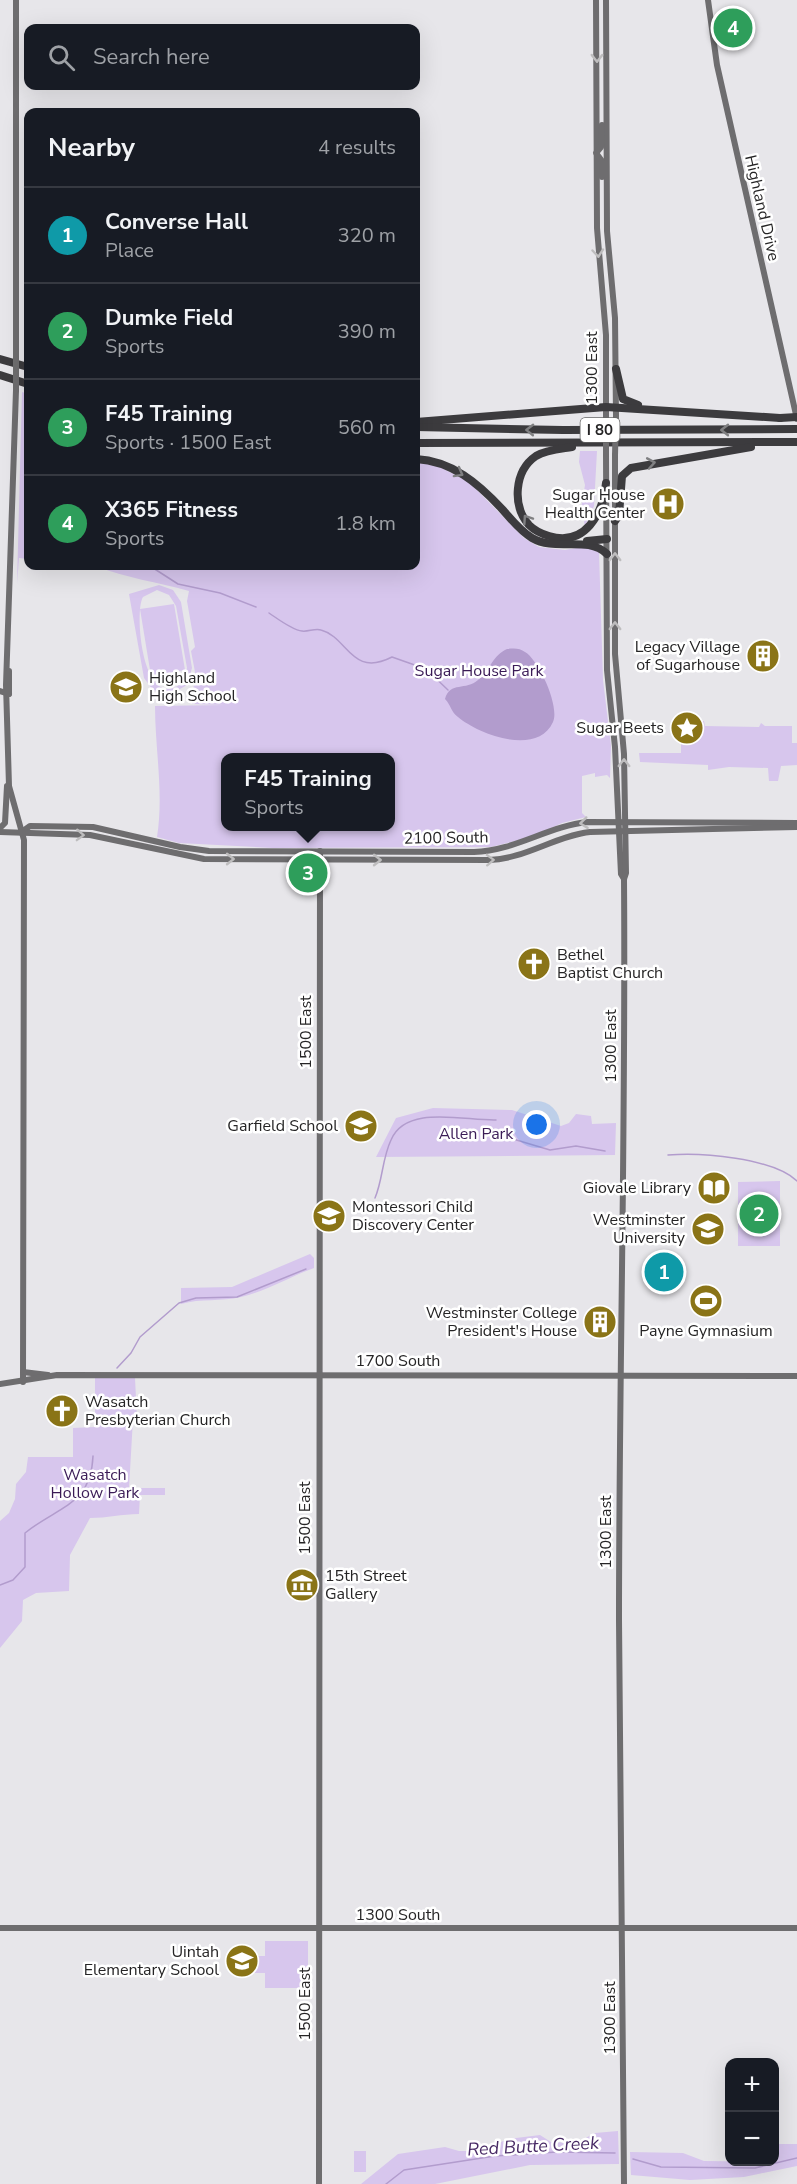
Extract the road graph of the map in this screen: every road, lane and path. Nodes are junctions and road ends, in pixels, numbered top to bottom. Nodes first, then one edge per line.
1 (16, 0) edge
2 (597, 0) edge
3 (606, 0) edge
4 (708, 0) edge
5 (606, 114) junction
6 (597, 153) junction
7 (606, 201) junction
8 (0, 359) edge
9 (24, 367) edge
10 (616, 369) junction
11 (0, 375) edge
12 (24, 383) edge
13 (644, 408) junction
14 (606, 411) junction
15 (616, 412) junction
16 (797, 419) edge
17 (420, 422) edge
18 (420, 427) edge
19 (797, 429) edge
20 (777, 442) junction
21 (797, 442) edge
22 (420, 443) edge
23 (594, 444) junction
24 (420, 460) edge
25 (606, 483) junction
26 (615, 521) junction
27 (607, 539) junction
28 (562, 545) junction
29 (607, 554) junction
30 (0, 691) edge
31 (9, 694) junction
32 (8, 782) junction
33 (616, 822) junction
34 (625, 822) junction
35 (739, 822) junction
36 (797, 823) edge
37 (797, 827) edge
38 (698, 828) junction
39 (0, 830) edge
40 (23, 831) junction
41 (617, 831) junction
42 (625, 831) junction
43 (320, 851) junction
44 (320, 859) junction
45 (624, 879) junction
46 (23, 1372) junction
47 (319, 1374) junction
48 (52, 1375) junction
49 (621, 1376) junction
50 (797, 1376) edge
51 (23, 1382) junction
52 (0, 1384) edge
53 (0, 1928) edge
54 (318, 1928) junction
55 (624, 1928) junction
56 (797, 1928) edge
57 (319, 2184) edge
58 (624, 2184) edge

1 - 31 street, bridge
2 -> 6 street, 1300 East
3 - 5 street, 1300 East
4 - 16 street, Highland Drive
5 - 6 street
5 - 7 street, 1300 East
6 - 7 street
6 -> 14 street, 1300 East
7 - 10 street, 1300 East
8 - 9 highway
10 - 13 highway
10 - 15 street, 1300 East
11 - 12 highway
13 - 15 highway
13 - 16 highway, bridge
14 - 15 highway
14 - 17 highway
14 - 25 street, 1300 East, bridge
15 - 26 street, 1300 East, bridge
19 -> 18 highway, I 80
20 - 21 highway, I 80
20 - 23 highway, I 80
26 -> 20 highway
22 - 23 highway, I 80
25 -> 23 highway
24 -> 28 highway
25 - 27 street, 1300 East
34 -> 26 street, 1300 East
27 - 28 highway
27 - 29 street, 1300 East
28 - 29 highway
29 - 33 street, 1300 East
30 - 31 street
31 - 32 street
32 - 39 street
32 - 40 street
33 - 34 street, 2100 South
33 - 41 street, 1300 East
33 -> 43 street, 2100 South
34 - 35 street, 2100 South
34 - 42 street, 1300 East
35 - 36 street, 2100 South
35 - 38 street
37 - 38 street, 2100 South
38 - 42 street, 2100 South
39 - 40 street, 2100 South
40 - 43 street, 2100 South
40 -> 44 street, 2100 South
40 - 46 street
41 - 42 street, 2100 South
44 -> 41 street, 2100 South
41 - 45 street, 1300 East
42 - 45 street, 1300 East
43 - 44 street, 1500 East
44 - 47 street, 1500 East
45 - 49 street, 1300 East
46 - 48 street
46 - 51 street
47 - 48 street, 1700 South
47 - 49 street, 1700 South
47 - 54 street, 1500 East
48 - 51 street, 1700 South
49 - 50 street, 1700 South
49 - 55 street, 1300 East
51 - 52 street, 1700 South
53 - 54 street, 1300 South
54 - 55 street, 1300 South
54 - 57 street, 1500 East
55 - 56 street, 1300 South
55 - 58 street, 1300 East

